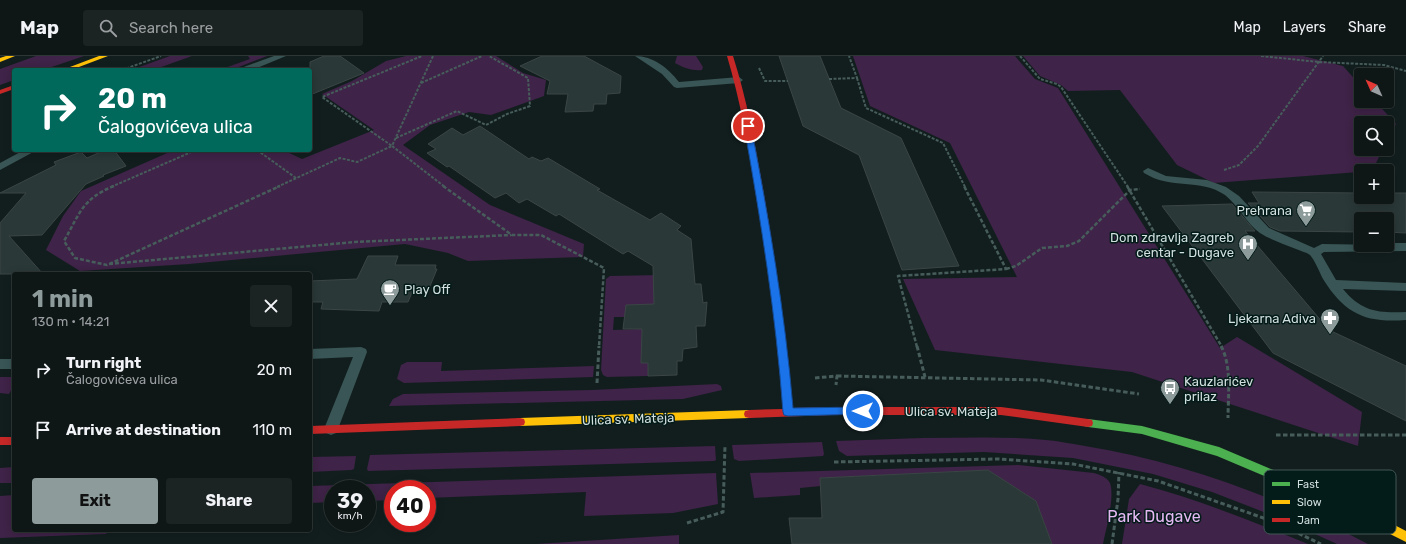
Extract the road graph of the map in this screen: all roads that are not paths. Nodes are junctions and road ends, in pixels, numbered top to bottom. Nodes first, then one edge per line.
1 (12, 56) edge
2 (105, 56) edge
3 (282, 56) edge
4 (640, 56) edge
5 (730, 56) edge
6 (0, 60) edge
7 (71, 68) edge
8 (249, 68) edge
9 (739, 80) junction
10 (12, 88) edge
11 (0, 92) edge
12 (27, 152) edge
13 (0, 167) edge
14 (1148, 171) dead end
15 (1406, 247) edge
16 (1315, 253) junction
17 (1334, 284) junction
18 (1406, 287) edge
19 (1406, 316) edge
20 (312, 354) edge
21 (0, 364) edge
22 (12, 364) edge
23 (788, 412) junction
24 (330, 429) junction
25 (312, 430) edge
26 (0, 441) edge
27 (12, 441) edge
28 (1264, 470) edge
29 (1396, 532) edge
30 (1406, 537) edge

1 - 6 street
2 - 7 street
3 - 8 lane
4 - 9 lane
5 - 9 street
9 - 23 street
10 - 11 street
12 - 13 lane
14 - 16 lane
15 - 16 lane
16 - 17 lane
17 - 18 lane
17 - 19 lane
20 - 24 lane
21 - 22 lane
23 - 24 street, Ulica sv. Mateja
23 - 28 street, Ulica sv. Mateja
24 - 25 street, Ulica sv. Mateja
26 - 27 street
29 - 30 street, Ulica sv. Mateja

